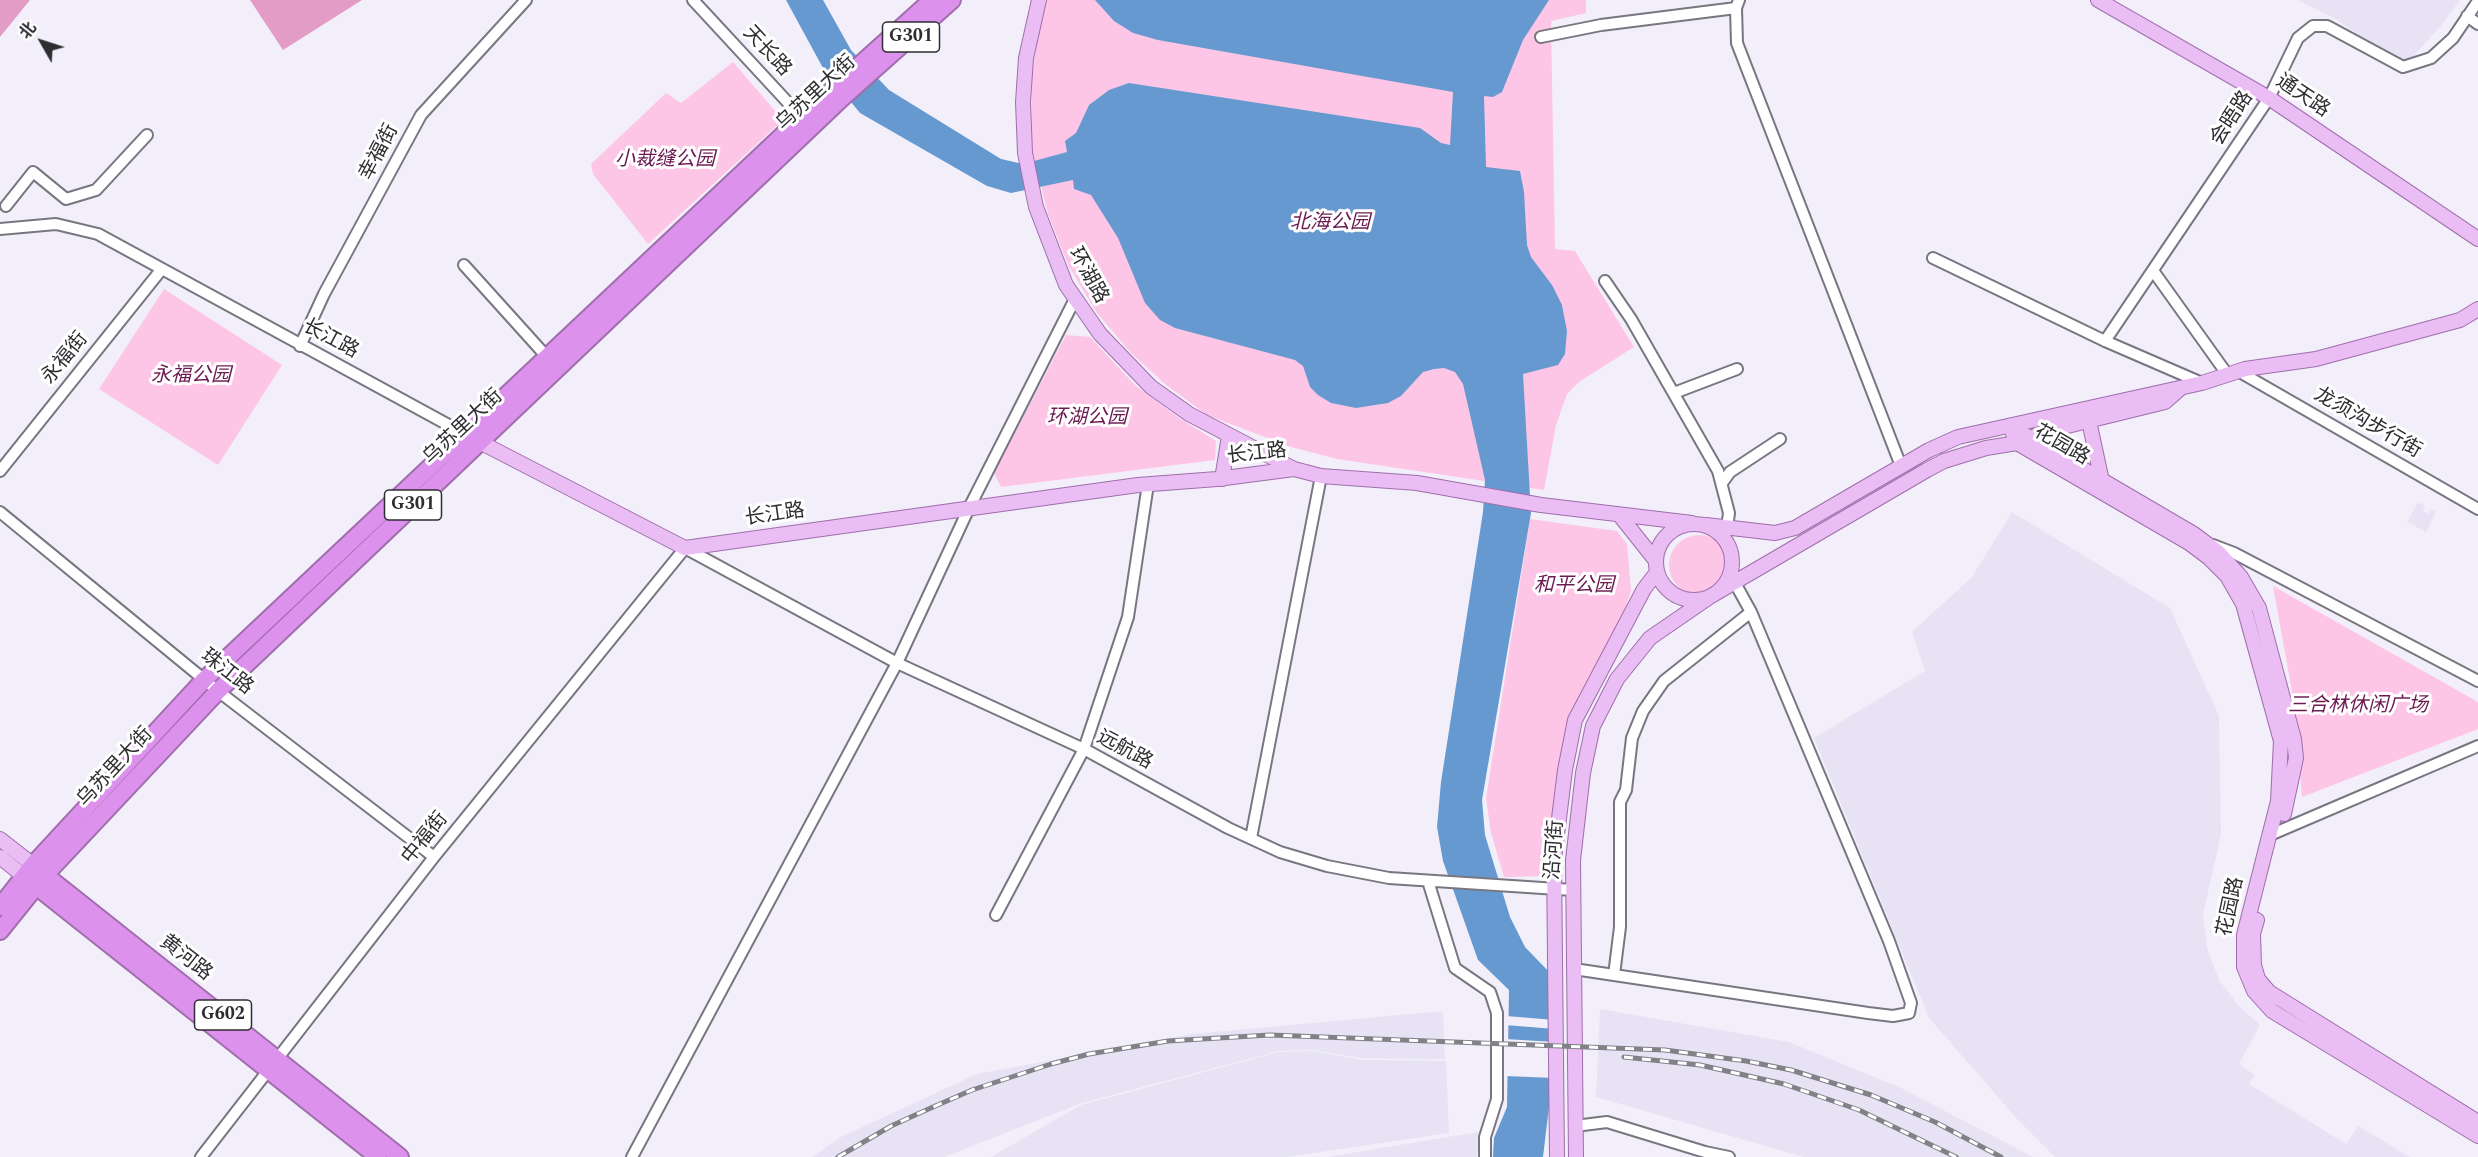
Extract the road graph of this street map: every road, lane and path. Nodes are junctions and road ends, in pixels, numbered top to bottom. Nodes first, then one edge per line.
1 (526, 0) edge
2 (693, 0) edge
3 (932, 0) edge
4 (952, 0) edge
5 (1039, 0) edge
6 (2098, 0) edge
7 (2478, 1) edge
8 (1738, 4) edge
9 (2467, 16) junction
10 (2478, 24) edge
11 (1541, 37) dead end
12 (866, 69) junction
13 (2269, 98) junction
14 (807, 123) junction
15 (147, 135) dead end
16 (6, 206) dead end
17 (3, 228) edge
18 (2478, 239) edge
19 (1933, 258) dead end
20 (464, 265) dead end
21 (161, 270) junction
22 (2154, 272) junction
23 (1605, 281) dead end
24 (1075, 299) junction
25 (2478, 311) edge
26 (2105, 341) junction
27 (300, 346) junction
28 (547, 357) junction
29 (1737, 369) dead end
30 (2232, 373) junction
31 (2202, 383) junction
32 (2181, 388) junction
33 (1674, 393) junction
34 (2090, 421) junction
35 (2010, 426) junction
36 (1229, 436) junction
37 (472, 438) junction
38 (1780, 439) dead end
39 (2023, 440) junction
40 (1901, 466) junction
41 (1294, 469) junction
42 (0, 471) edge
43 (1322, 476) junction
44 (1222, 479) junction
45 (2102, 481) junction
46 (1722, 483) junction
47 (1148, 484) junction
48 (969, 508) junction
49 (2478, 509) edge
50 (0, 512) edge
51 (1621, 517) junction
52 (1699, 524) junction
53 (1727, 528) junction
54 (2207, 543) junction
55 (686, 548) junction
56 (1656, 567) junction
57 (1734, 579) junction
58 (1711, 596) junction
59 (1751, 612) junction
60 (897, 663) junction
61 (2478, 681) edge
62 (211, 685) junction
63 (2478, 746) edge
64 (1084, 749) junction
65 (2275, 833) junction
66 (1251, 838) junction
67 (0, 839) edge
68 (0, 857) edge
69 (434, 857) junction
70 (34, 876) junction
71 (1428, 881) junction
72 (1555, 889) junction
73 (1573, 890) junction
74 (0, 907) edge
75 (996, 915) dead end
76 (0, 931) edge
77 (1574, 969) junction
78 (1614, 975) junction
79 (273, 1064) junction
80 (2478, 1122) edge
81 (1575, 1126) junction
82 (2478, 1136) edge
83 (201, 1157) edge
84 (378, 1157) edge
85 (400, 1157) edge
86 (632, 1157) edge
87 (1485, 1157) edge
88 (1557, 1157) edge
89 (1576, 1157) edge
90 (1730, 1157) edge

1 - 27 street, 幸福街
2 - 14 street, 天长路
3 - 12 highway, 乌苏里大街 / G301
4 - 12 highway, 乌苏里大街 / G301
5 - 24 main road, 环湖路
6 - 13 main road, 通天路
7 - 9 street, 会晤路
8 - 11 street
8 - 40 street
9 - 10 street
9 - 13 street, 会晤路
12 - 14 highway, 乌苏里大街 / G301
13 - 18 main road, 通天路
13 - 22 street, 会晤路
14 - 28 highway, 乌苏里大街 / G301
14 - 37 highway, 乌苏里大街 / G301
15 - 16 street
17 - 21 street, 长江路
19 - 26 street
20 - 28 street
21 - 27 street, 长江路
21 - 42 street, 永福街
22 - 26 street, 会晤路
22 - 30 street
23 - 33 street
24 - 36 main road, 环湖路
24 - 48 street
25 - 30 main road, 长江路
26 - 31 street
27 - 37 street, 长江路
28 - 37 highway, 乌苏里大街 / G301
29 - 33 street
30 - 31 main road, 长江路
30 - 49 street, 龙须沟步行街
31 - 32 main road, 长江路
32 - 34 main road
32 - 35 main road, 长江路
33 - 46 street
34 - 39 main road
34 - 45 main road
35 - 39 main road, 花园路
35 - 40 main road, 长江路
36 - 41 main road, 环湖路
36 - 44 main road
37 - 55 main road, 长江路
37 - 62 highway, 乌苏里大街 / G301
38 - 46 street
39 - 45 main road, 花园路
39 - 57 main road
39 - 65 main road, 花园路
40 - 53 main road, 长江路
41 - 43 main road, 长江路
41 - 44 main road, 长江路
43 - 51 main road, 长江路
43 - 66 street
44 - 47 main road, 长江路
45 - 54 main road, 花园路
46 - 53 street
47 - 48 main road, 长江路
47 - 64 street
48 - 55 main road, 长江路
48 - 60 street
50 - 62 street, 珠江路
51 - 52 main road, 长江路
51 - 56 main road
52 - 53 main road, 长江路
52 - 56 main road
52 - 57 main road
54 - 61 street
54 - 65 main road, 花园路
55 - 60 street, 远航路
55 - 69 street, 中福街
56 - 58 main road
56 - 72 main road, 沿河街
57 - 58 main road
57 - 59 street
58 - 73 main road, 沿河街
59 - 78 street
59 - 78 street
60 - 64 street, 远航路
60 - 86 street
62 - 69 street, 珠江路
62 - 70 highway, 乌苏里大街 / G301
63 - 65 street
64 - 66 street, 远航路
64 - 75 street
65 - 80 main road, 花园路
65 - 82 main road, 花园路
66 - 71 street, 远航路
67 - 70 main road, 黄河路
68 - 70 main road, 黄河路
69 - 79 street, 中福街
70 - 74 highway, 乌苏里大街 / G301
70 - 76 highway, 乌苏里大街 / G301
70 - 79 highway, 黄河路 / G602
71 - 72 street, 远航路
71 - 87 street
72 - 73 street, 远航路
72 - 88 main road, 沿河街
73 - 77 main road, 沿河街
77 - 78 street
77 - 81 main road, 沿河街
79 - 83 street, 中福街
79 - 84 highway, 黄河路 / G602
79 - 85 highway, 黄河路 / G602
81 - 89 main road, 沿河街
81 - 90 street

